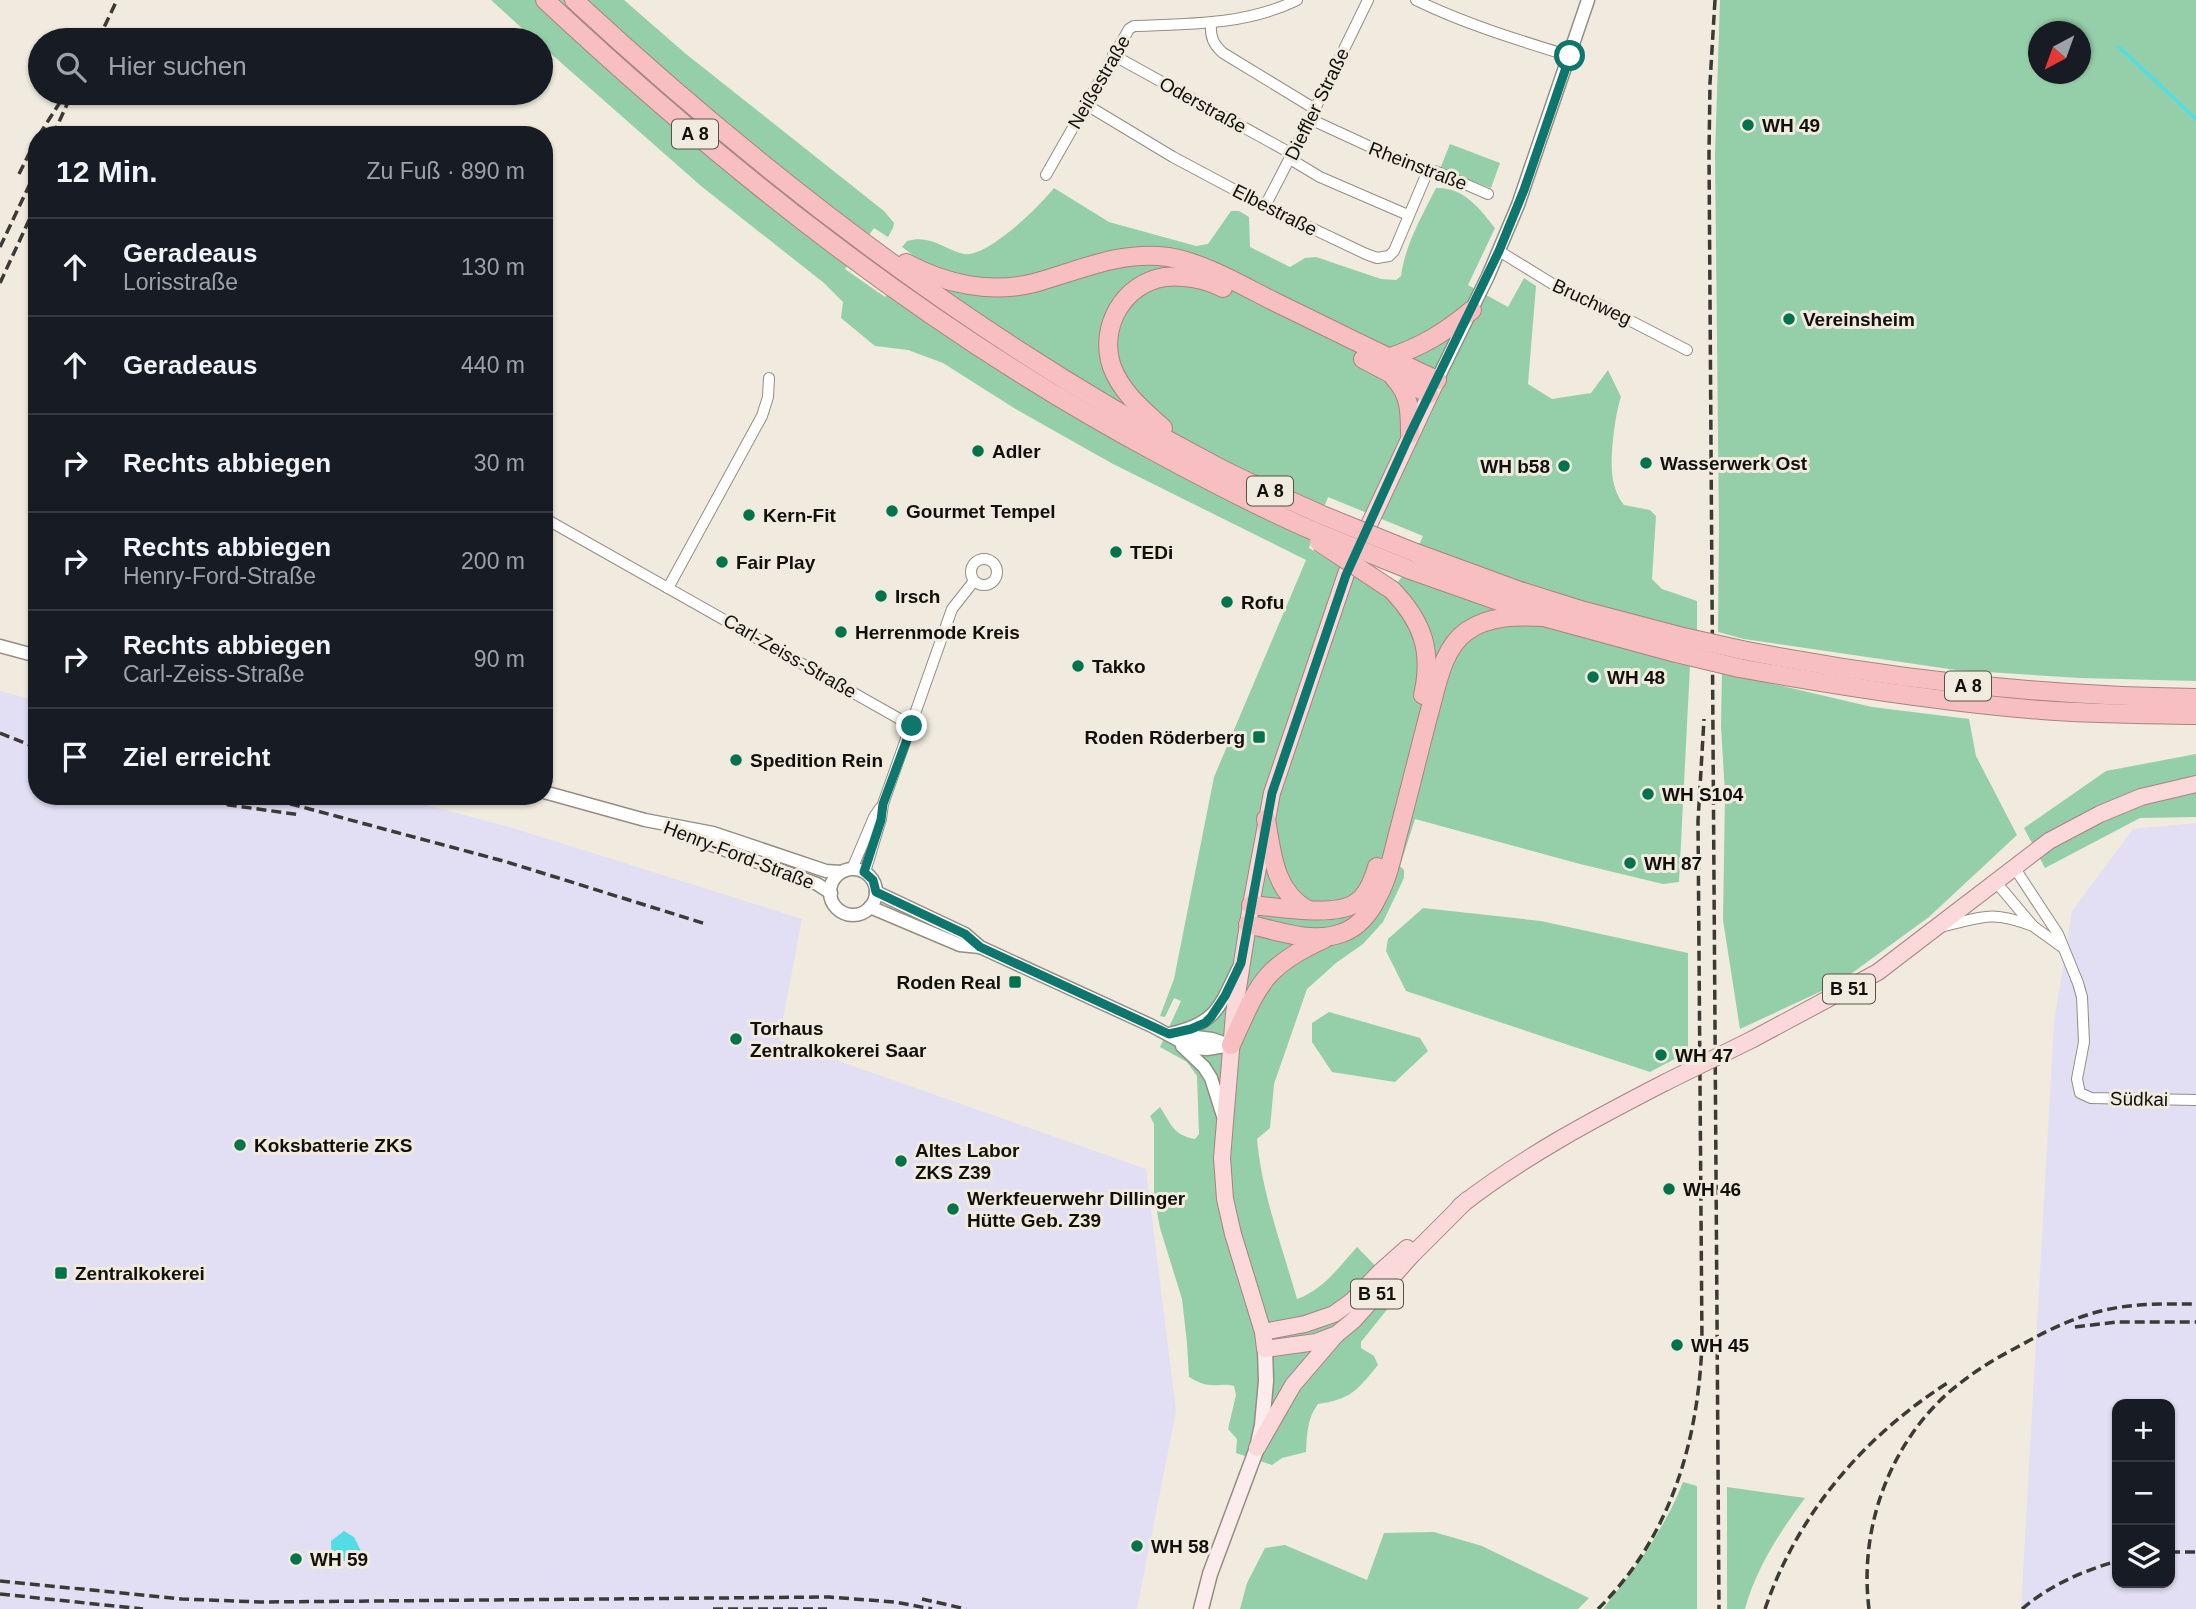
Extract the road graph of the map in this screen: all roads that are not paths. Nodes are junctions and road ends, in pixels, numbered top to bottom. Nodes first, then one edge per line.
1 (545, 0) edge
2 (574, 0) edge
3 (1297, 0) edge
4 (1368, 0) edge
5 (1416, 0) edge
6 (1588, 0) edge
7 (1211, 23) junction
8 (1113, 55) junction
9 (1570, 56) junction
10 (1085, 104) junction
11 (1313, 114) junction
12 (1291, 156) junction
13 (1427, 173) junction
14 (1046, 175) dead end
15 (1488, 194) dead end
16 (1265, 206) junction
17 (1408, 215) junction
18 (1499, 251) junction
19 (906, 268) junction
20 (1472, 310) junction
21 (1687, 350) dead end
22 (1386, 363) junction
23 (769, 377) dead end
24 (1433, 387) junction
25 (1410, 434) junction
26 (1217, 467) junction
27 (553, 523) edge
28 (1317, 528) junction
29 (1412, 561) junction
30 (974, 581) dead end
31 (668, 588) junction
32 (1544, 617) junction
33 (1677, 644) junction
34 (0, 646) edge
35 (28, 654) edge
36 (1740, 659) junction
37 (2196, 698) edge
38 (2196, 715) edge
39 (912, 726) junction
40 (2196, 784) edge
41 (553, 794) edge
42 (1266, 819) junction
43 (645, 820) junction
44 (2014, 867) junction
45 (853, 871) junction
46 (1995, 881) junction
47 (876, 892) junction
48 (831, 893) junction
49 (1251, 905) junction
50 (870, 907) junction
51 (1308, 909) junction
52 (1248, 925) junction
53 (2034, 926) junction
54 (1937, 928) junction
55 (1328, 937) junction
56 (980, 947) junction
57 (2062, 948) junction
58 (1241, 963) junction
59 (1169, 1034) junction
60 (1231, 1045) junction
61 (2196, 1100) edge
62 (1224, 1121) junction
63 (1467, 1200) junction
64 (1263, 1332) junction
65 (1337, 1334) junction
66 (1265, 1349) junction
67 (1257, 1448) junction
68 (1201, 1609) edge

1 - 28 highway, A 8
2 - 19 highway, A 8
3 - 7 street, Neißestraße
4 - 11 street, Dieffler Straße
5 - 9 street
6 - 9 street
7 - 8 street, Neißestraße
7 - 11 street, Rheinstraße
8 - 10 street, Neißestraße
8 - 12 street, Oderstraße
9 - 18 street
10 - 14 street, Neißestraße
10 - 16 street, Elbestraße
11 - 12 street, Dieffler Straße
11 - 13 street, Rheinstraße
12 - 16 street, Dieffler Straße
12 - 17 street, Oderstraße
13 - 15 street, Rheinstraße
13 - 17 street, Elbestraße
16 - 17 street, Elbestraße
18 - 20 street
18 - 21 street, Bruchweg
19 - 22 highway
19 - 26 highway, A 8
20 - 22 highway
20 - 24 street
22 - 24 highway
22 - 25 highway
22 - 26 highway
23 - 31 street
24 - 25 main road
25 - 42 main road
26 - 28 highway, A 8
27 - 31 street, Carl-Zeiss-Straße
28 - 29 highway, A 8, bridge
28 - 51 highway, bridge
29 - 32 highway, A 8
29 - 33 highway, A 8
30 - 39 street
31 - 39 street, Carl-Zeiss-Straße
32 - 33 highway, A 8
32 - 55 highway
33 - 36 highway, A 8, bridge
34 - 35 street
36 - 37 highway, A 8
36 - 38 highway, A 8
39 - 45 street
40 - 44 main road, B 51
41 - 43 street, Henry-Ford-Straße
42 - 49 main road
42 - 51 highway
43 - 45 street, Henry-Ford-Straße
43 - 48 street, Henry-Ford-Straße
44 - 46 main road, B 51
44 - 57 street
45 - 47 street
45 - 48 street
46 - 53 street
46 - 54 main road, B 51
47 - 50 street
47 - 56 street
48 - 50 street
49 - 51 highway
49 - 52 main road
50 - 56 street
52 - 55 highway
52 - 58 main road
53 - 54 street
53 - 57 street
54 - 63 main road, B 51, bridge
55 - 60 highway
56 - 59 street
57 - 61 street, Südkai
58 - 59 street
58 - 60 main road
59 - 60 street
59 - 62 street
60 - 62 main road
62 - 64 main road
63 - 64 main road, B 51
63 - 65 main road, B 51
64 - 66 main road
65 - 66 main road, B 51
65 - 67 main road
66 - 67 main road
67 - 68 main road

